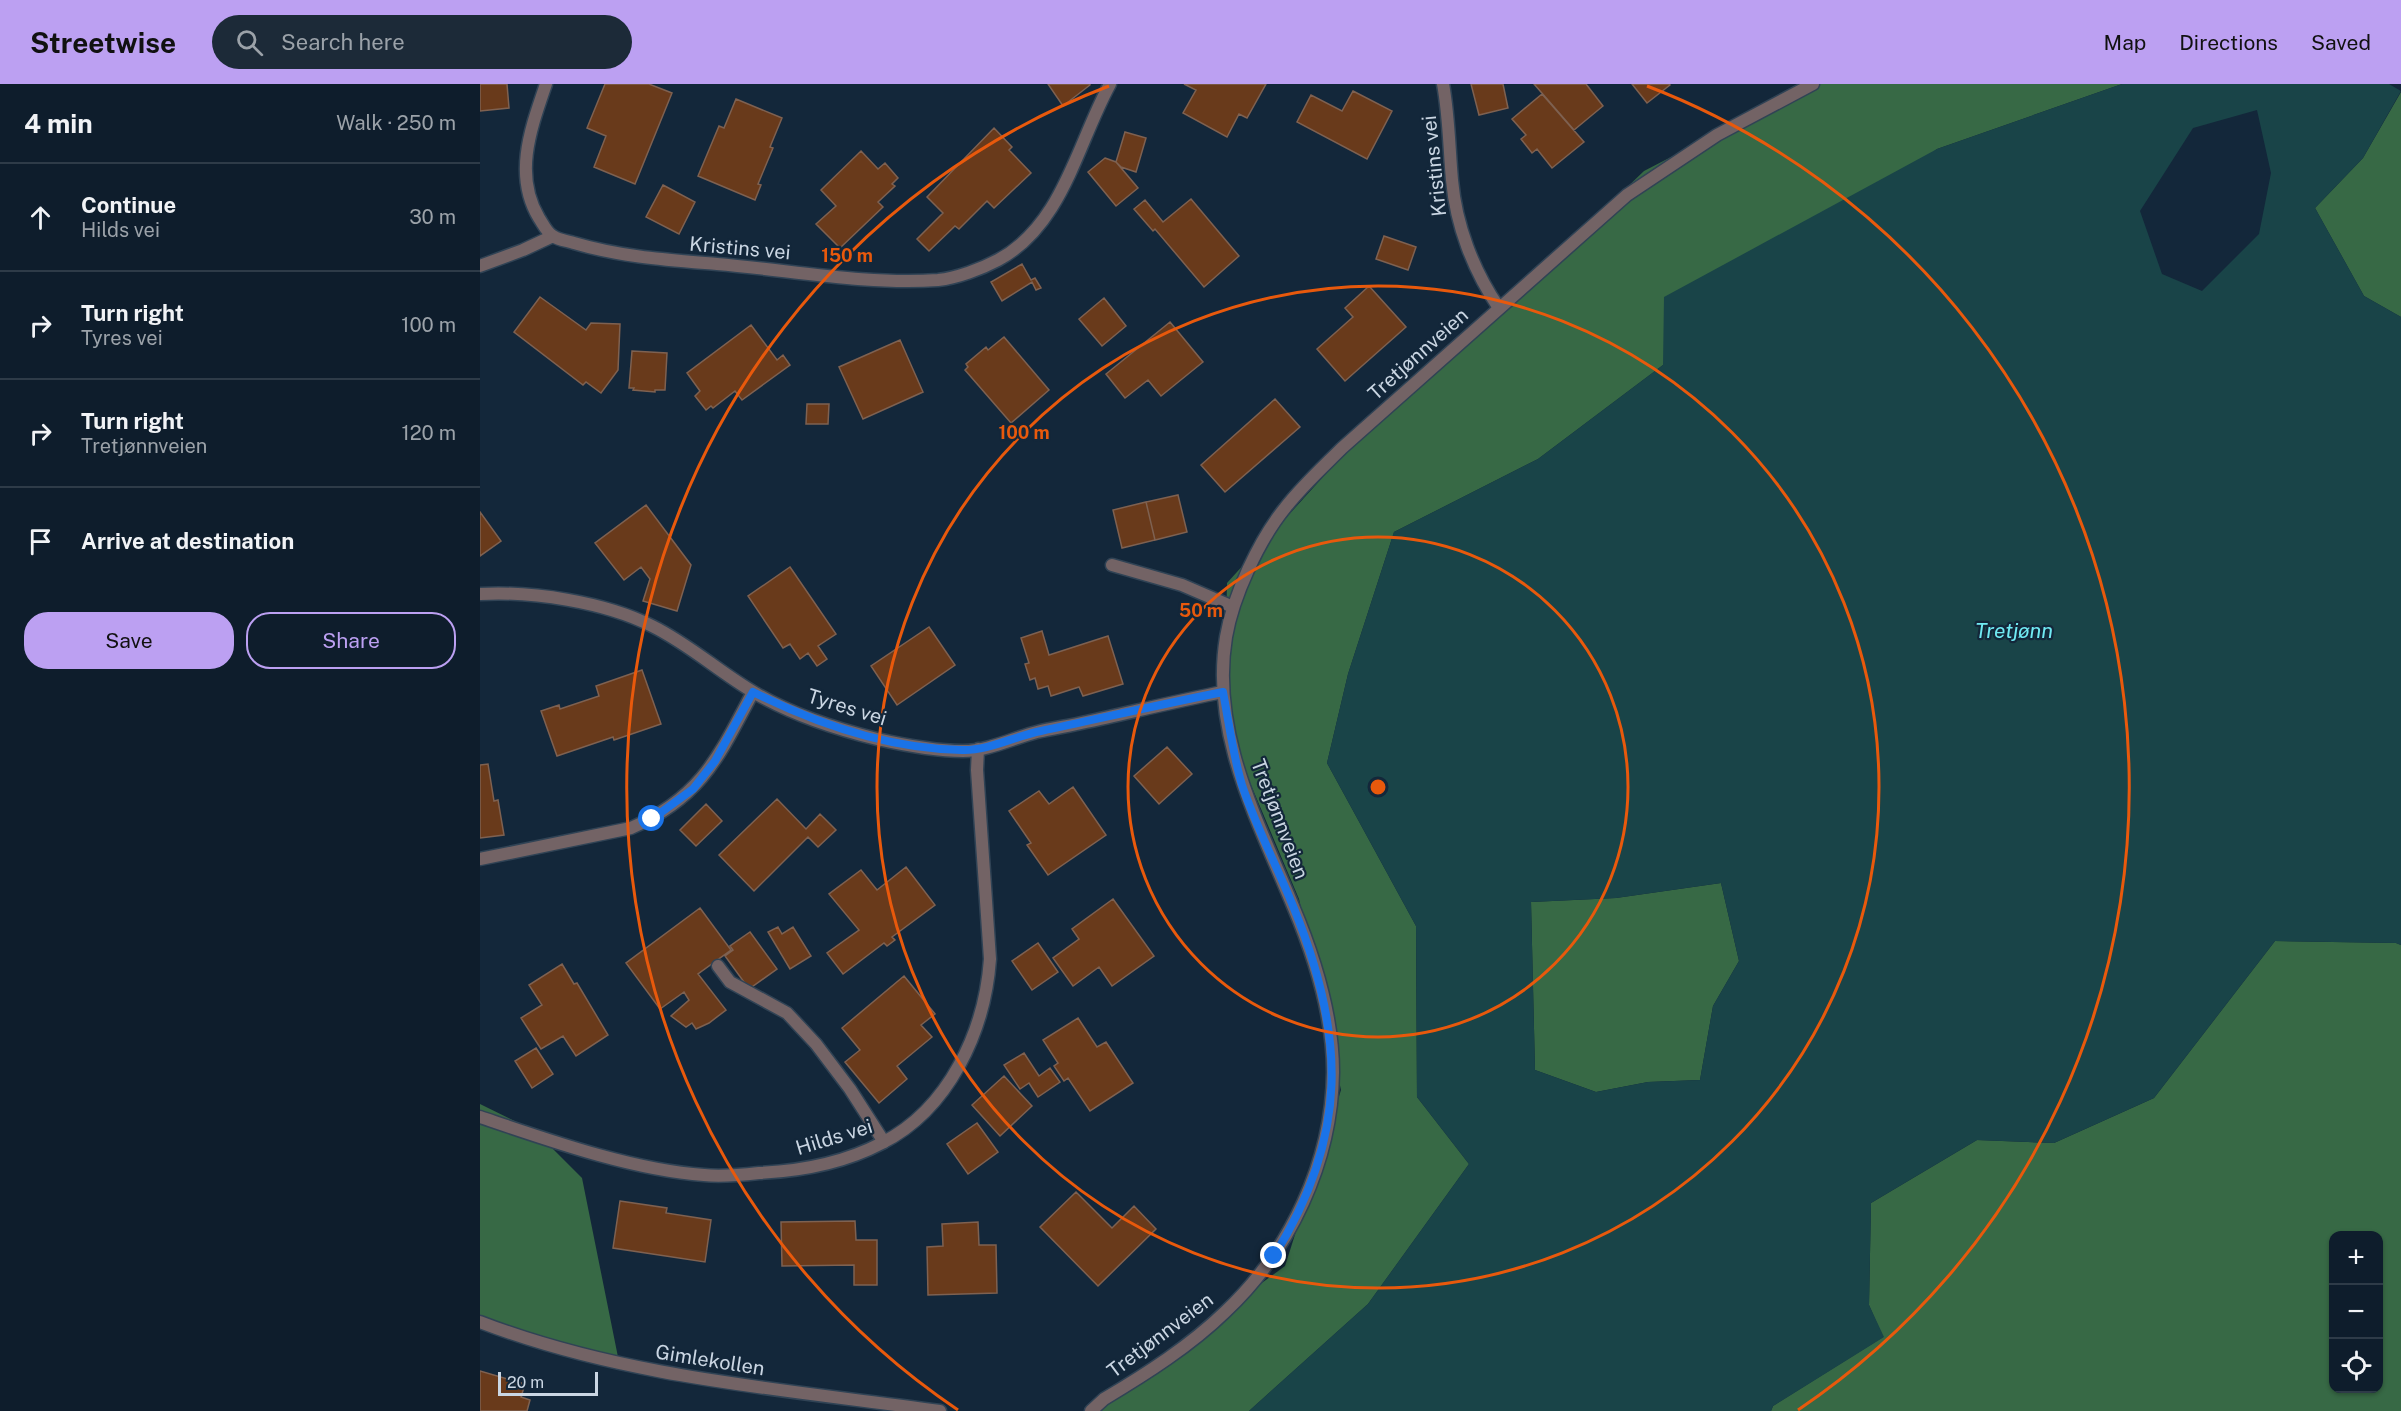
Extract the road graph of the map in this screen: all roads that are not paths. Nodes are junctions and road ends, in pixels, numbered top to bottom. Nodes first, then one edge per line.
1 (546, 84) edge
2 (1110, 84) edge
3 (1443, 84) edge
4 (1813, 84) edge
5 (553, 236) junction
6 (480, 266) edge
7 (1499, 308) junction
8 (1112, 565) dead end
9 (480, 594) edge
10 (1233, 607) junction
11 (753, 692) junction
12 (1223, 692) junction
13 (978, 749) junction
14 (480, 859) edge
15 (718, 966) dead end
16 (480, 1117) edge
17 (884, 1143) junction
18 (480, 1322) edge
19 (940, 1411) edge
20 (1091, 1411) edge

1 - 5 street
2 - 5 street, Kristins vei
3 - 7 street, Kristins vei
4 - 7 street, Tretjønnveien
5 - 6 street
7 - 10 street, Tretjønnveien
8 - 10 street
9 - 11 street, Tyres vei
10 - 12 street, Tretjønnveien
11 - 13 street, Tyres vei
11 - 14 street
12 - 13 street, Tyres vei
12 - 20 street, Tretjønnveien
13 - 17 street, Hilds vei
15 - 17 street
16 - 17 street, Hilds vei
18 - 19 street, Gimlekollen

